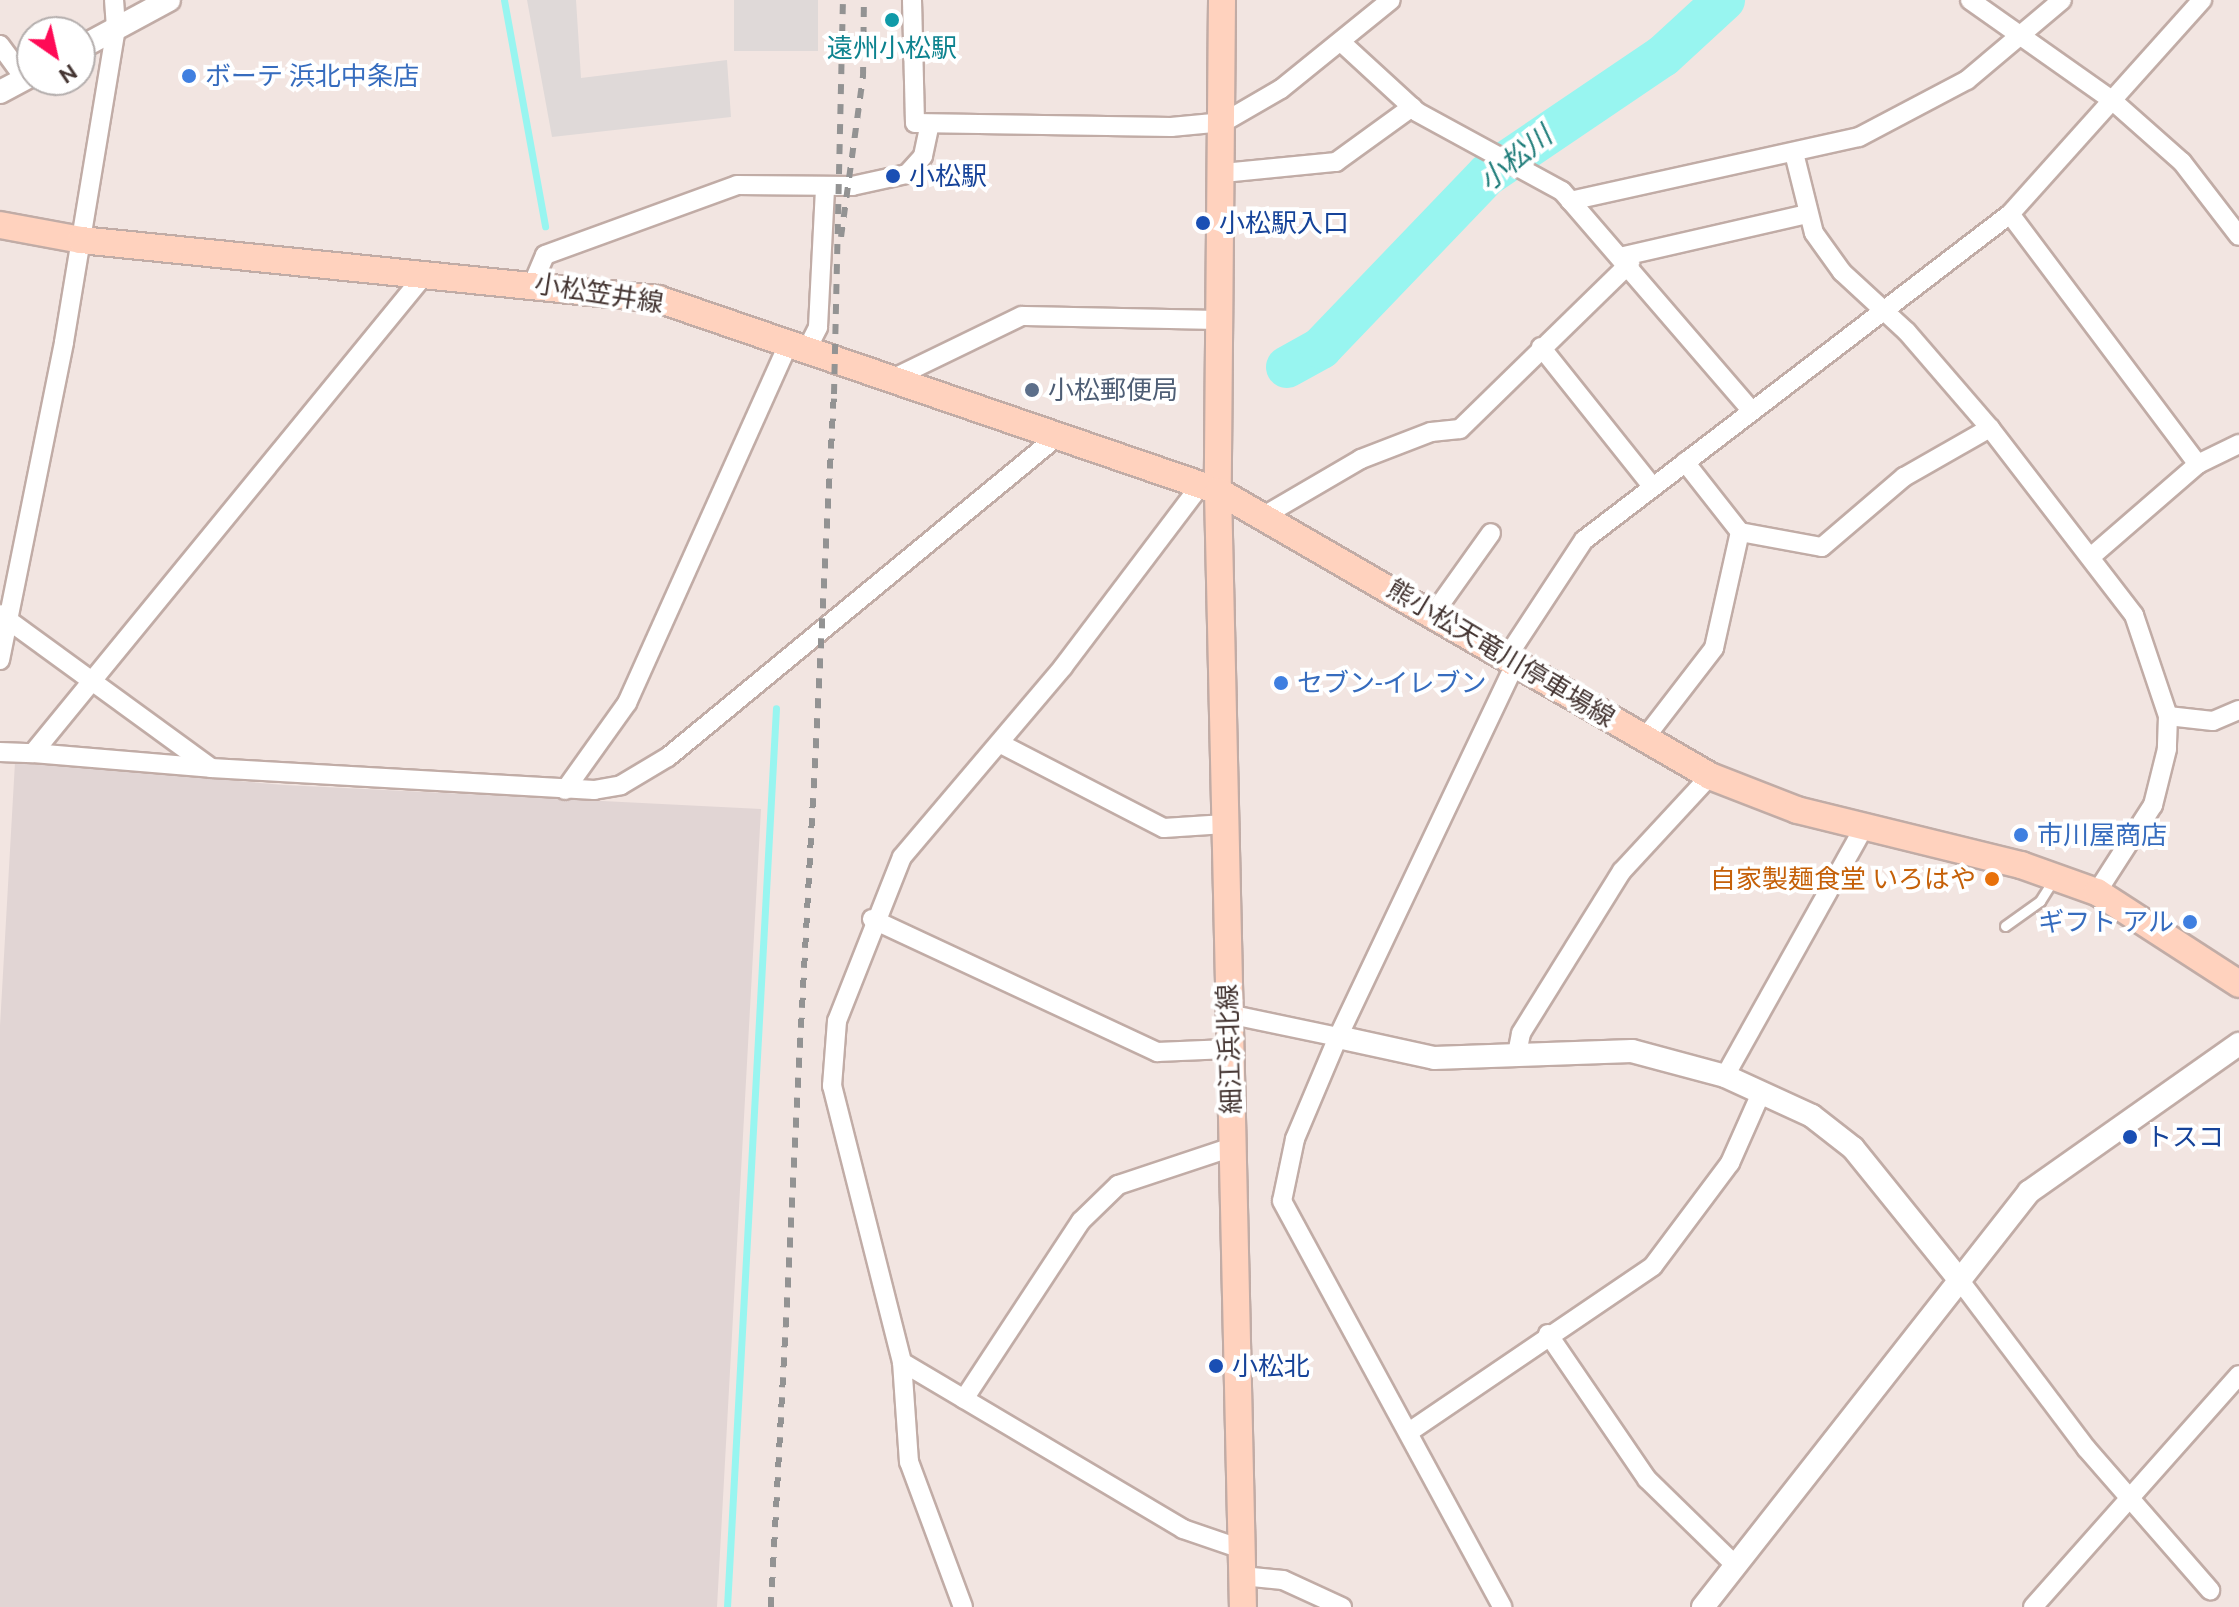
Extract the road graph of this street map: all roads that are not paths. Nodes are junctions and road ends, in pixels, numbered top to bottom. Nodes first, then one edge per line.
1 (114, 0) edge
2 (169, 0) edge
3 (912, 0) edge
4 (1222, 0) edge
5 (1391, 0) edge
6 (1970, 0) edge
7 (2062, 0) edge
8 (2202, 0) edge
9 (116, 28) junction
10 (2018, 35) junction
11 (96, 39) edge
12 (1341, 42) junction
13 (0, 45) edge
14 (16, 63) edge
15 (2113, 101) junction
16 (1412, 107) junction
17 (1224, 122) junction
18 (929, 127) junction
19 (1795, 157) junction
20 (1223, 173) junction
21 (825, 187) junction
22 (1570, 201) junction
23 (1808, 214) junction
24 (2010, 214) junction
25 (0, 225) edge
26 (2239, 236) edge
27 (81, 240) junction
28 (1627, 259) junction
29 (426, 273) junction
30 (534, 281) junction
31 (1877, 311) junction
32 (1221, 320) junction
33 (1541, 347) junction
34 (796, 350) junction
35 (892, 379) junction
36 (1751, 410) junction
37 (1990, 428) junction
38 (1054, 439) junction
39 (2239, 444) edge
40 (1685, 462) junction
41 (2198, 464) junction
42 (1651, 485) junction
43 (1209, 489) junction
44 (1267, 514) junction
45 (1740, 532) junction
46 (1491, 533) dead end
47 (2093, 555) junction
48 (1434, 613) junction
49 (2, 616) edge
50 (1511, 659) junction
51 (0, 660) edge
52 (95, 678) junction
53 (2239, 710) edge
54 (2168, 716) junction
55 (1644, 739) junction
56 (1001, 744) junction
57 (0, 752) edge
58 (33, 753) junction
59 (211, 768) junction
60 (1710, 776) junction
61 (565, 790) junction
62 (1225, 824) junction
63 (1865, 825) junction
64 (2055, 877) junction
65 (2097, 892) junction
66 (872, 919) junction
67 (2005, 926) dead end
68 (2239, 984) edge
69 (1228, 1014) junction
70 (1338, 1037) junction
71 (2239, 1044) edge
72 (1228, 1049) junction
73 (1517, 1054) junction
74 (1725, 1076) junction
75 (1761, 1093) junction
76 (1232, 1147) junction
77 (1958, 1278) junction
78 (1548, 1334) junction
79 (902, 1362) junction
80 (2239, 1375) edge
81 (964, 1399) junction
82 (1409, 1432) junction
83 (2131, 1500) junction
84 (1241, 1549) junction
85 (1736, 1566) junction
86 (1242, 1576) junction
87 (2210, 1590) dead end
88 (963, 1607) edge
89 (1243, 1607) edge
90 (1342, 1607) edge
91 (1502, 1607) edge
92 (1703, 1607) edge
93 (2033, 1607) edge

1 - 9 street
2 - 9 street
3 - 18 street
4 - 17 main road
5 - 12 street
6 - 10 street
7 - 10 street
8 - 15 street
9 - 11 street
9 - 27 street
10 - 15 street
10 - 19 street
12 - 16 street
12 - 17 street
13 - 14 street
15 - 24 street
15 - 26 street
16 - 20 street
16 - 22 street
17 - 18 street
17 - 20 main road
18 - 21 street
19 - 22 street
19 - 23 street
20 - 32 main road
21 - 30 street
21 - 34 street
22 - 28 street
23 - 28 street
23 - 31 street
24 - 31 street
24 - 41 street
25 - 27 main road, 小松笠井線
27 - 29 main road, 小松笠井線
27 - 49 street
28 - 33 street
28 - 36 street
29 - 30 main road, 小松笠井線
29 - 52 street
30 - 34 main road, 小松笠井線
31 - 36 street
31 - 37 street
32 - 35 street
32 - 43 main road
33 - 42 street
33 - 44 street
34 - 35 main road, 小松笠井線
34 - 61 street
35 - 38 main road, 小松笠井線
36 - 40 street
37 - 45 street
37 - 47 street
38 - 43 main road, 小松笠井線
38 - 61 street
39 - 41 street
40 - 42 street
40 - 45 street
41 - 47 street
42 - 50 street
43 - 44 main road, 熊小松天竜川停車場線
43 - 56 street
43 - 62 main road, 細江浜北線
44 - 48 main road, 熊小松天竜川停車場線
45 - 55 street
46 - 48 street
47 - 54 street
48 - 50 main road, 熊小松天竜川停車場線
49 - 51 street
49 - 52 street
50 - 55 main road, 熊小松天竜川停車場線
50 - 70 street
52 - 58 street
52 - 59 street
53 - 54 street
54 - 65 street
55 - 60 main road, 熊小松天竜川停車場線
56 - 62 street
56 - 66 street
57 - 58 street
58 - 59 street
59 - 61 street
60 - 63 main road, 熊小松天竜川停車場線
60 - 73 street
62 - 69 main road, 細江浜北線
63 - 64 main road, 熊小松天竜川停車場線
63 - 74 street
64 - 65 main road, 熊小松天竜川停車場線
64 - 67 lane
65 - 68 main road, 熊小松天竜川停車場線
66 - 72 street
66 - 79 street
69 - 70 street
69 - 72 main road, 細江浜北線
70 - 73 street
70 - 82 street
71 - 77 street
72 - 76 main road, 細江浜北線
73 - 74 street
74 - 75 street
75 - 77 street
75 - 78 street
76 - 81 street
76 - 84 main road, 細江浜北線
77 - 83 street
77 - 85 street
78 - 82 street
78 - 85 street
79 - 81 street
79 - 88 street
80 - 83 street
81 - 84 street
82 - 91 street
83 - 87 street
83 - 93 street
84 - 86 main road, 細江浜北線
85 - 92 street
86 - 89 main road, 細江浜北線
86 - 90 street

